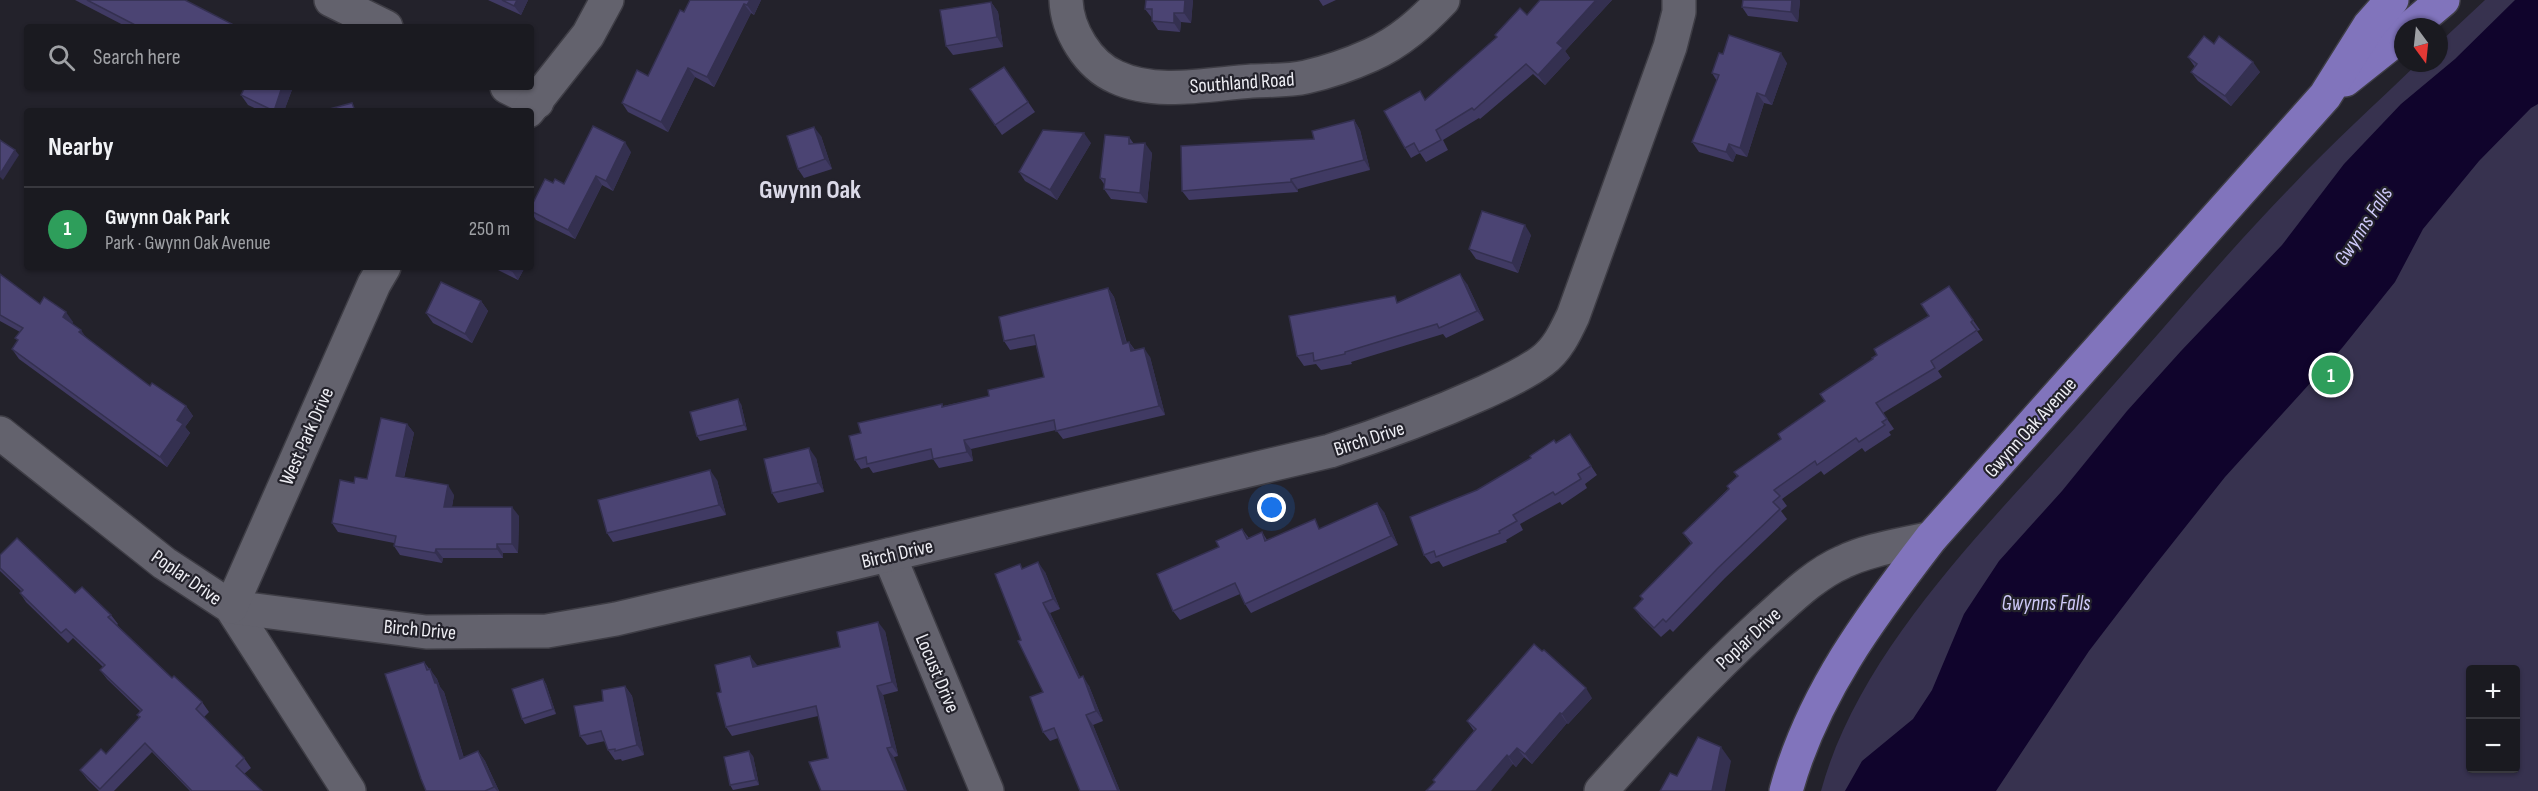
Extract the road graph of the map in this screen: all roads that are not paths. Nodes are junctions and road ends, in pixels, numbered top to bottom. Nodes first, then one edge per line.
1 (331, 0) edge
2 (607, 0) edge
3 (1066, 0) edge
4 (1443, 0) edge
5 (1679, 0) edge
6 (2392, 0) edge
7 (2443, 0) edge
8 (2422, 18) edge
9 (380, 24) edge
10 (2394, 41) edge
11 (511, 90) edge
12 (2325, 96) junction
13 (532, 106) edge
14 (382, 270) edge
15 (0, 433) edge
16 (1931, 538) junction
17 (889, 555) junction
18 (231, 607) junction
19 (349, 791) edge
20 (987, 791) edge
21 (1601, 791) edge
22 (1786, 791) edge

1 - 9 street
2 - 13 street
3 - 4 street, Southland Road
5 - 17 street, Birch Drive
6 - 12 main road, Gwynn Oak Avenue
7 - 8 main road
10 - 12 main road, Gwynn Oak Avenue
11 - 13 street
12 - 16 main road, Gwynn Oak Avenue
14 - 18 street, West Park Drive
15 - 18 street, Poplar Drive
16 - 21 street, Poplar Drive
16 - 22 main road, Gwynn Oak Avenue
17 - 18 street, Birch Drive
17 - 20 street, Locust Drive
18 - 19 street, Poplar Drive

